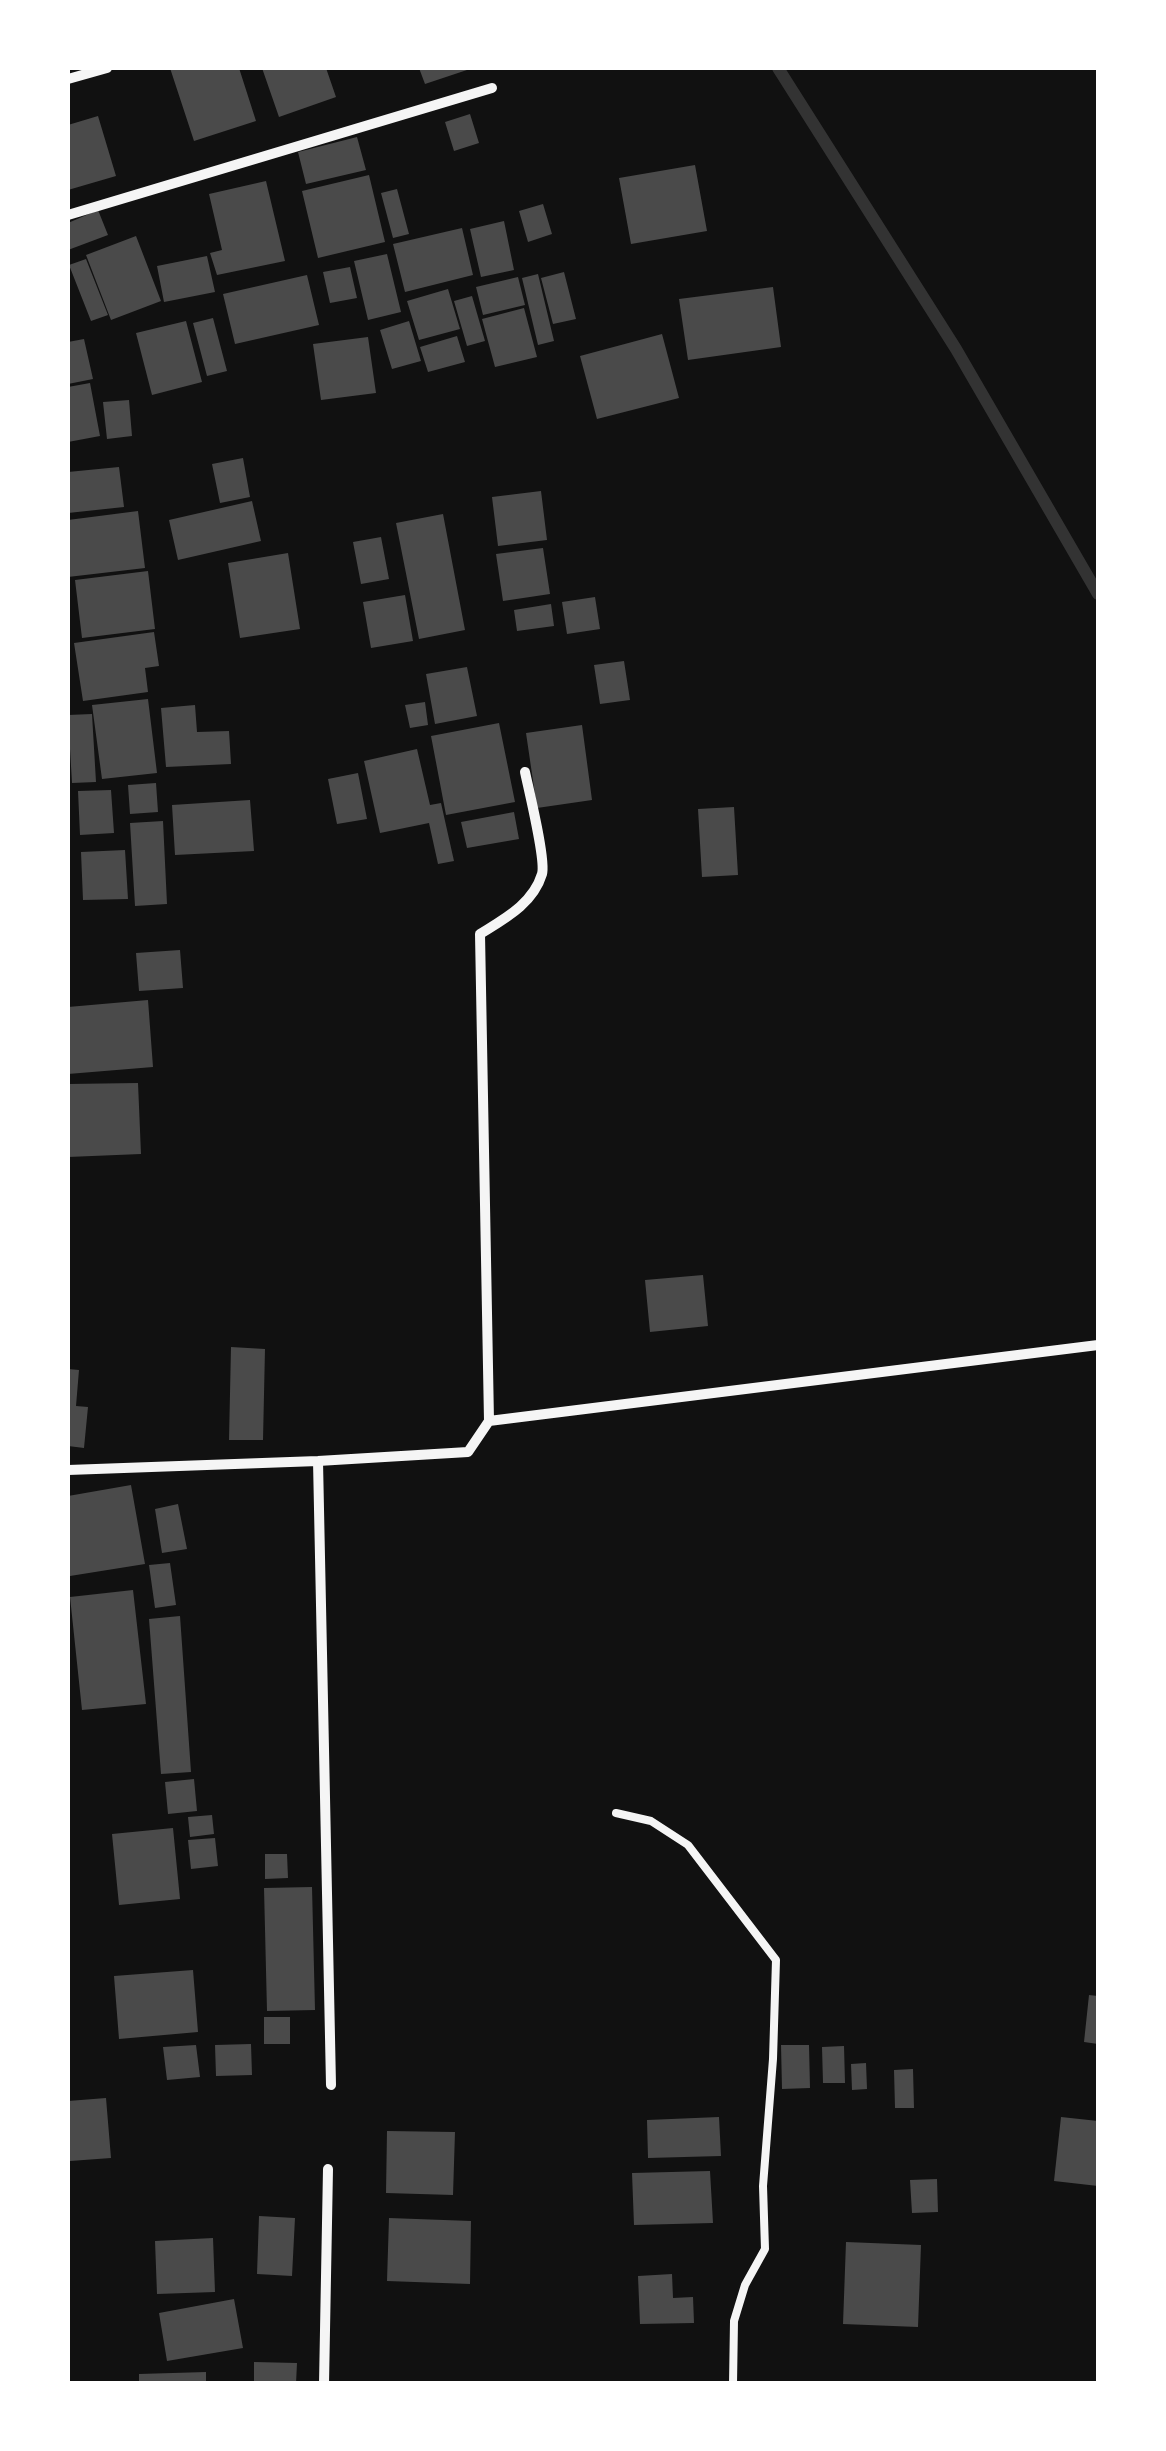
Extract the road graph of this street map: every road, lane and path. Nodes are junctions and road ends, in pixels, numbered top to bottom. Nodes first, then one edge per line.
1 (107, 68) edge
2 (68, 79) edge
3 (492, 88) dead end
4 (68, 215) edge
5 (525, 772) dead end
6 (1098, 1345) edge
7 (488, 1421) junction
8 (318, 1461) junction
9 (68, 1470) edge
10 (616, 1812) dead end
11 (330, 2085) dead end
12 (328, 2169) dead end
13 (324, 2384) edge
14 (733, 2384) edge

1 - 2 street
3 - 4 street
5 - 7 street
6 - 7 street
7 - 8 street
8 - 9 street
8 - 11 street
10 - 14 lane
12 - 13 street

